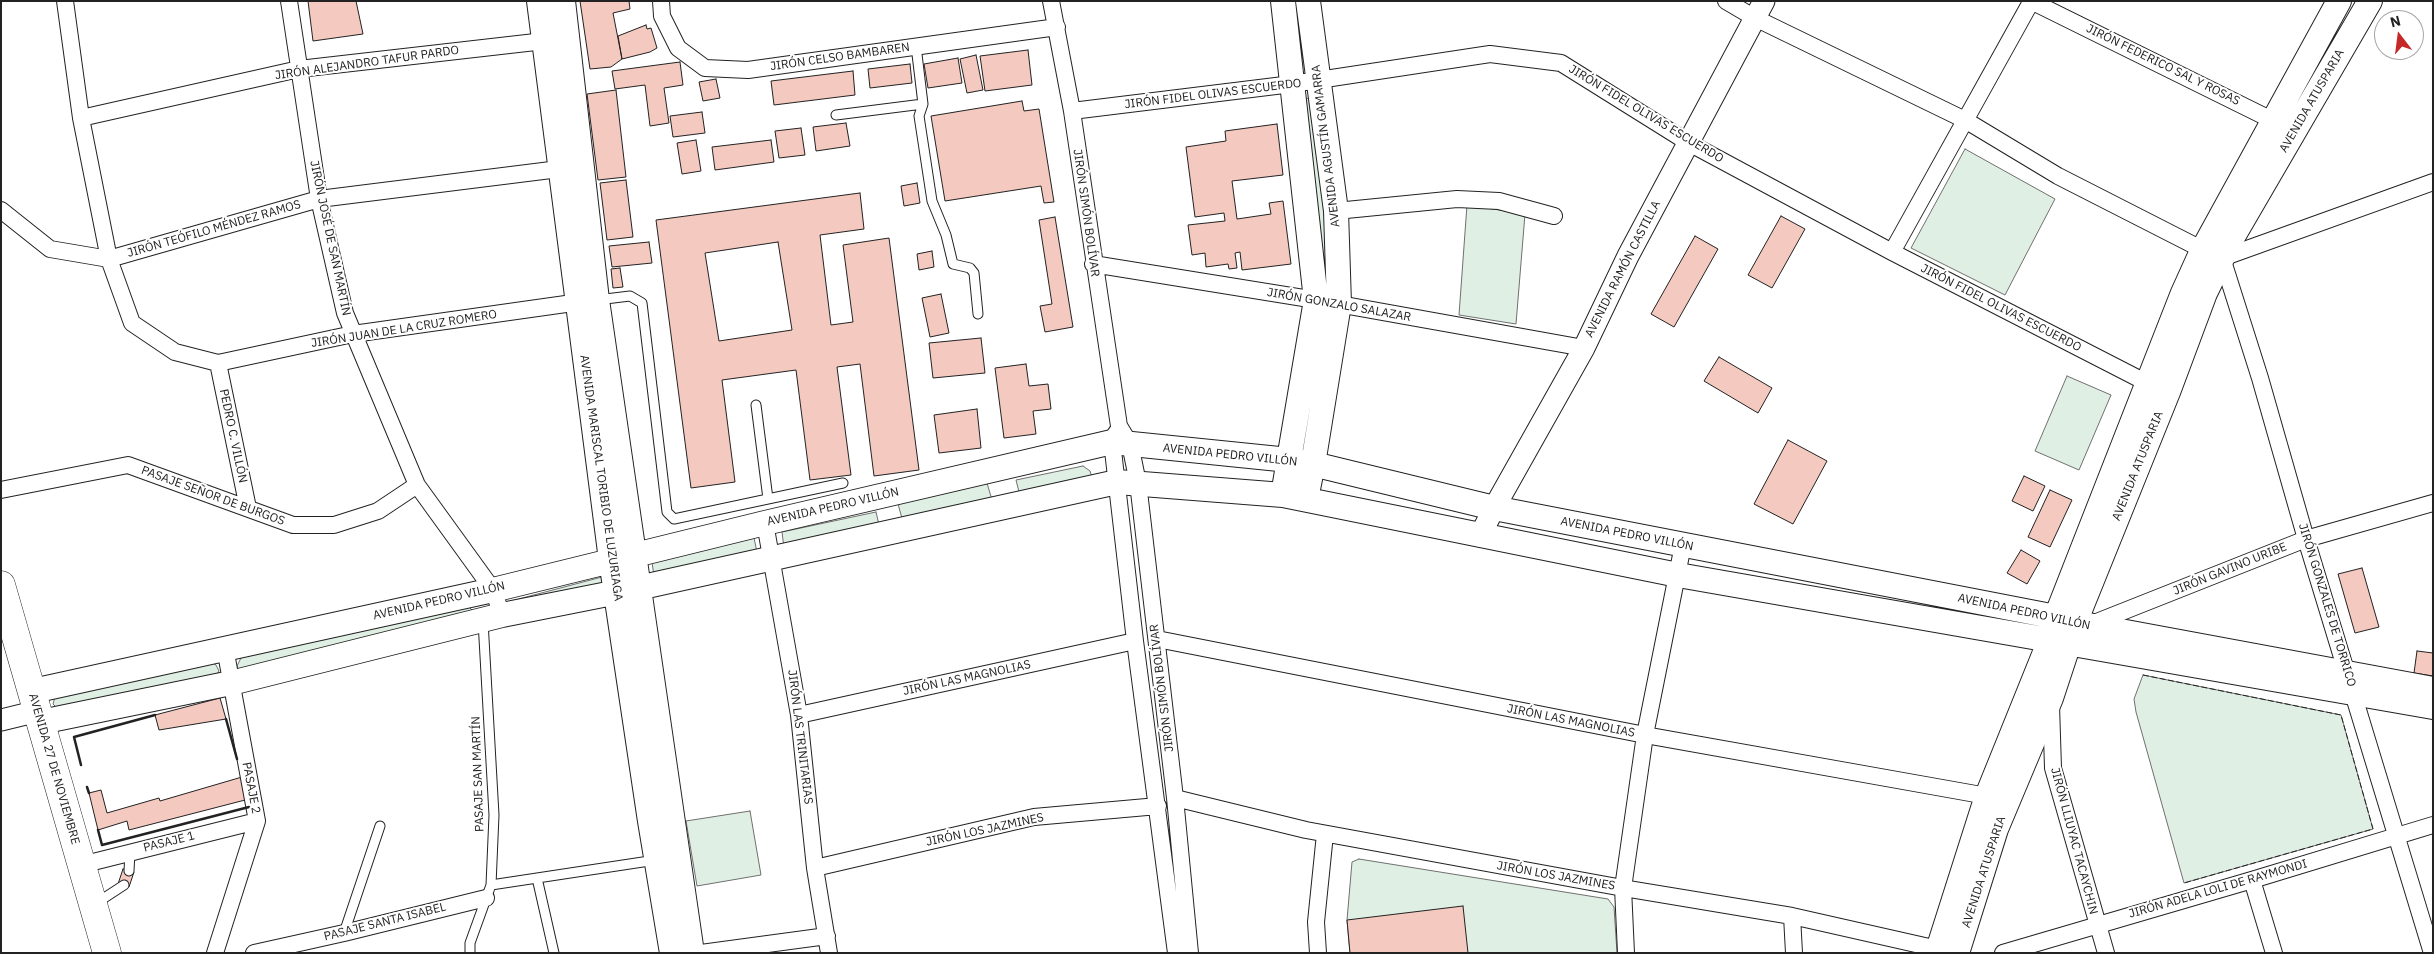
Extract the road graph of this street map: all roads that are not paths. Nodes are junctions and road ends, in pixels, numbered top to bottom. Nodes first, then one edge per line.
1 (65, 1) edge
2 (289, 1) edge
3 (538, 1) edge
4 (563, 1) edge
5 (661, 1) edge
6 (1052, 1) edge
7 (1284, 1) edge
8 (1308, 1) edge
9 (1726, 1) edge
10 (2031, 1) edge
11 (2339, 1) edge
12 (2364, 3) edge
13 (2055, 6) edge
14 (1760, 10) edge
15 (1057, 27) junction
16 (567, 38) junction
17 (543, 41) junction
18 (916, 46) junction
19 (299, 70) junction
20 (1318, 80) junction
21 (1292, 84) junction
22 (923, 104) junction
23 (1072, 111) junction
24 (836, 115) dead end
25 (82, 118) junction
26 (1965, 120) junction
27 (2273, 120) junction
28 (2293, 132) junction
29 (1689, 143) junction
30 (559, 169) junction
31 (2433, 182) edge
32 (319, 199) junction
33 (1, 210) edge
34 (1336, 210) junction
35 (1554, 216) dead end
36 (1892, 252) junction
37 (2212, 255) junction
38 (109, 259) junction
39 (1094, 264) junction
40 (1316, 300) junction
41 (587, 301) junction
42 (1339, 304) junction
43 (978, 314) dead end
44 (353, 334) junction
45 (1584, 348) junction
46 (218, 363) junction
47 (2158, 388) junction
48 (756, 405) dead end
49 (1120, 438) junction
50 (1290, 460) junction
51 (1313, 464) junction
52 (1002, 468) junction
53 (843, 483) dead end
54 (1127, 483) junction
55 (417, 485) junction
56 (1, 490) edge
57 (886, 495) junction
58 (1294, 497) junction
59 (768, 499) junction
60 (2433, 503) edge
61 (1011, 505) junction
62 (248, 508) junction
63 (1494, 508) junction
64 (765, 523) junction
65 (894, 531) junction
66 (1480, 536) junction
67 (2306, 539) junction
68 (1683, 545) junction
69 (622, 557) junction
70 (772, 558) junction
71 (1678, 575) junction
72 (1, 586) edge
73 (493, 590) junction
74 (627, 590) junction
75 (492, 618) junction
76 (2068, 629) junction
77 (1157, 639) junction
78 (1135, 641) junction
79 (224, 648) junction
80 (2351, 682) junction
81 (231, 683) junction
82 (2433, 689) edge
83 (2051, 698) junction
84 (2433, 707) edge
85 (37, 708) junction
86 (799, 715) junction
87 (1, 720) edge
88 (1645, 735) junction
89 (664, 750) junction
90 (640, 755) junction
91 (1986, 796) junction
92 (1175, 798) junction
93 (1158, 806) junction
94 (661, 819) junction
95 (257, 821) junction
96 (2433, 824) edge
97 (380, 826) dead end
98 (1324, 834) junction
99 (2396, 835) junction
100 (130, 852) junction
101 (667, 858) junction
102 (81, 865) junction
103 (816, 868) junction
104 (129, 871) dead end
105 (537, 878) junction
106 (2252, 880) junction
107 (124, 886) dead end
108 (1623, 888) junction
109 (488, 891) junction
110 (93, 906) junction
111 (1792, 916) junction
112 (2097, 924) junction
113 (344, 933) junction
114 (827, 936) junction
115 (1944, 951) edge
116 (107, 953) edge
117 (214, 953) edge
118 (254, 953) edge
119 (470, 953) edge
120 (554, 953) edge
121 (672, 953) edge
122 (692, 953) edge
123 (701, 953) edge
124 (829, 953) edge
125 (1176, 953) edge
126 (1190, 953) edge
127 (1318, 953) edge
128 (1626, 953) edge
129 (1794, 953) edge
130 (2003, 953) edge
131 (2106, 953) edge
132 (2274, 953) edge
133 (2432, 953) edge

1 - 25 street, JIRÓN JUAN DE LA CRUZ ROMERO
2 - 19 street, JIRÓN JOSÉ DE SAN MARTÍN
3 - 17 main road, AVENIDA MARISCAL TORIBIO DE LUZURIAGA
4 - 16 main road, AVENIDA MARISCAL TORIBIO DE LUZURIAGA
5 - 18 street, JIRÓN CELSO BAMBAREN
6 - 15 street, JIRÓN SIMÓN BOLÍVAR
7 - 21 main road
8 - 20 main road, AVENIDA AGUSTÍN GAMARRA
9 - 14 street
10 - 13 street, JIRÓN FEDERICO SAL Y ROSAS
10 - 26 street
11 - 27 main road, AVENIDA ATUSPARIA
12 - 28 main road, AVENIDA ATUSPARIA
13 - 27 street, JIRÓN FEDERICO SAL Y ROSAS
14 - 26 street
14 - 29 street, AVENIDA RAMÓN CASTILLA
15 - 18 street, JIRÓN CELSO BAMBAREN
15 - 23 street, JIRÓN SIMÓN BOLÍVAR
16 - 17 street, JIRÓN ALEJANDRO TAFUR PARDO
16 - 41 main road, AVENIDA MARISCAL TORIBIO DE LUZURIAGA
17 - 19 street, JIRÓN ALEJANDRO TAFUR PARDO
17 - 30 main road, AVENIDA MARISCAL TORIBIO DE LUZURIAGA
18 - 22 lane
19 - 25 street, JIRÓN ALEJANDRO TAFUR PARDO
19 - 32 street, JIRÓN JOSÉ DE SAN MARTÍN
20 - 21 street, JIRÓN FIDEL OLIVAS ESCUERDO
20 - 29 street, JIRÓN FIDEL OLIVAS ESCUERDO
20 - 34 main road, AVENIDA AGUSTÍN GAMARRA
21 - 23 street, JIRÓN FIDEL OLIVAS ESCUERDO
21 - 40 main road
22 - 24 lane
22 - 43 lane
23 - 39 street, JIRÓN SIMÓN BOLÍVAR
25 - 38 street, JIRÓN JUAN DE LA CRUZ ROMERO
26 - 36 street
26 - 37 street
27 - 28 street, JIRÓN FEDERICO SAL Y ROSAS
27 - 37 main road, AVENIDA ATUSPARIA
28 - 37 main road, AVENIDA ATUSPARIA
29 - 36 street, JIRÓN FIDEL OLIVAS ESCUERDO
29 - 45 street, AVENIDA RAMÓN CASTILLA
30 - 32 street, JIRÓN TEÓFILO MÉNDEZ RAMOS
30 - 41 main road, AVENIDA MARISCAL TORIBIO DE LUZURIAGA
31 - 37 street
32 - 38 street, JIRÓN TEÓFILO MÉNDEZ RAMOS
32 - 44 street, JIRÓN JOSÉ DE SAN MARTÍN
33 - 38 street, JIRÓN TEÓFILO MÉNDEZ RAMOS
34 - 35 street
34 - 42 main road, AVENIDA AGUSTÍN GAMARRA
36 - 47 street, JIRÓN FIDEL OLIVAS ESCUERDO
37 - 47 main road, AVENIDA ATUSPARIA
37 - 67 street, JIRÓN GONZALES DE TORRICO
38 - 46 street, JIRÓN JUAN DE LA CRUZ ROMERO
39 - 40 street, JIRÓN GONZALO SALAZAR
39 - 49 street, JIRÓN SIMÓN BOLÍVAR
40 - 42 street, JIRÓN GONZALO SALAZAR
40 - 50 main road
41 - 44 street, JIRÓN JUAN DE LA CRUZ ROMERO
41 - 59 lane
41 - 69 main road, AVENIDA MARISCAL TORIBIO DE LUZURIAGA
42 - 45 street, JIRÓN GONZALO SALAZAR
42 - 51 main road, AVENIDA AGUSTÍN GAMARRA
44 - 46 street, JIRÓN JUAN DE LA CRUZ ROMERO
44 - 55 street, JIRÓN JOSÉ DE SAN MARTÍN
45 - 63 street, AVENIDA RAMÓN CASTILLA
46 - 62 street, PEDRO C. VILLÓN
47 - 76 main road, AVENIDA ATUSPARIA
48 - 59 lane
49 - 50 main road, AVENIDA PEDRO VILLÓN
49 - 52 main road, AVENIDA PEDRO VILLÓN
49 - 54 street, JIRÓN SIMÓN BOLÍVAR
50 - 51 main road, AVENIDA PEDRO VILLÓN
50 - 58 main road
51 - 58 main road, AVENIDA AGUSTÍN GAMARRA
51 - 63 main road, AVENIDA PEDRO VILLÓN
52 - 57 main road, AVENIDA PEDRO VILLÓN
52 - 61 main road
53 - 59 lane
54 - 58 main road, AVENIDA PEDRO VILLÓN
54 - 61 main road, AVENIDA PEDRO VILLÓN
54 - 77 street, JIRÓN SIMÓN BOLÍVAR
54 - 78 street, JIRÓN SIMÓN BOLÍVAR
55 - 62 street, PASAJE SEÑOR DE BURGOS
55 - 73 street, JIRÓN JOSÉ DE SAN MARTÍN
56 - 62 street, PASAJE SEÑOR DE BURGOS
57 - 64 main road, AVENIDA PEDRO VILLÓN
57 - 65 main road
58 - 66 main road, AVENIDA PEDRO VILLÓN
60 - 67 street, JIRÓN GAVINO URIBE
61 - 65 main road, AVENIDA PEDRO VILLÓN
63 - 66 street, AVENIDA RAMÓN CASTILLA
63 - 68 main road, AVENIDA PEDRO VILLÓN
64 - 69 main road, AVENIDA PEDRO VILLÓN
64 - 70 street, JIRÓN LAS TRINITARIAS
65 - 70 main road, AVENIDA PEDRO VILLÓN
66 - 71 main road, AVENIDA PEDRO VILLÓN
67 - 76 street, JIRÓN GAVINO URIBE
67 - 80 street, JIRÓN GONZALES DE TORRICO
68 - 71 street
68 - 76 main road, AVENIDA PEDRO VILLÓN
69 - 73 main road, AVENIDA PEDRO VILLÓN
69 - 74 main road, AVENIDA MARISCAL TORIBIO DE LUZURIAGA
70 - 74 main road, AVENIDA PEDRO VILLÓN
70 - 86 street, JIRÓN LAS TRINITARIAS
71 - 76 main road, AVENIDA PEDRO VILLÓN
71 - 88 street
72 - 85 highway, AVENIDA 27 DE NOVIEMBRE
73 - 75 street, JIRÓN JOSÉ DE SAN MARTÍN
73 - 79 main road, AVENIDA PEDRO VILLÓN
74 - 75 main road, AVENIDA PEDRO VILLÓN
74 - 89 main road, AVENIDA MARISCAL TORIBIO DE LUZURIAGA
74 - 90 main road, AVENIDA MARISCAL TORIBIO DE LUZURIAGA
75 - 81 main road, AVENIDA PEDRO VILLÓN
75 - 109 lane, PASAJE SAN MARTÍN
76 - 80 main road, AVENIDA PEDRO VILLÓN
76 - 83 main road, AVENIDA ATUSPARIA
76 - 91 main road, AVENIDA ATUSPARIA
77 - 88 street, JIRÓN LAS MAGNOLIAS
77 - 92 street, JIRÓN SIMÓN BOLÍVAR
78 - 86 street, JIRÓN LAS MAGNOLIAS
78 - 93 street, JIRÓN SIMÓN BOLÍVAR
79 - 81 street, PASAJE 2
79 - 85 main road, AVENIDA PEDRO VILLÓN
80 - 82 main road, AVENIDA PEDRO VILLÓN
80 - 84 main road, AVENIDA PEDRO VILLÓN
80 - 99 street, JIRÓN GONZALES DE TORRICO
81 - 85 main road, AVENIDA PEDRO VILLÓN
81 - 95 street, PASAJE 2
83 - 112 street, JIRÓN LLIUYAC TACAYCHIN
83 - 115 main road, AVENIDA ATUSPARIA
85 - 87 street
85 - 102 highway, AVENIDA 27 DE NOVIEMBRE
86 - 103 street, JIRÓN LAS TRINITARIAS
88 - 91 street, JIRÓN LAS MAGNOLIAS
88 - 108 street
89 - 90 main road
89 - 94 main road, AVENIDA MARISCAL TORIBIO DE LUZURIAGA
90 - 94 main road, AVENIDA MARISCAL TORIBIO DE LUZURIAGA
91 - 115 main road, AVENIDA ATUSPARIA
92 - 98 street, JIRÓN LOS JAZMINES
92 - 126 street, JIRÓN SIMÓN BOLÍVAR
93 - 103 street, JIRÓN LOS JAZMINES
93 - 125 street, JIRÓN SIMÓN BOLÍVAR
94 - 101 main road, AVENIDA MARISCAL TORIBIO DE LUZURIAGA
95 - 100 street, PASAJE 1
95 - 117 street, PASAJE 2
96 - 99 street, JIRÓN ADELA LOLI DE RAYMONDI
97 - 113 lane
98 - 108 street, JIRÓN LOS JAZMINES
98 - 127 street
99 - 106 street, JIRÓN ADELA LOLI DE RAYMONDI
99 - 133 street, JIRÓN GONZALES DE TORRICO
100 - 102 street, PASAJE 1
100 - 104 lane
101 - 105 lane
101 - 121 main road, AVENIDA MARISCAL TORIBIO DE LUZURIAGA
101 - 122 main road, AVENIDA MARISCAL TORIBIO DE LUZURIAGA
102 - 110 highway, AVENIDA 27 DE NOVIEMBRE
103 - 114 street, JIRÓN LAS TRINITARIAS
105 - 109 lane
105 - 120 lane
106 - 112 street, JIRÓN ADELA LOLI DE RAYMONDI
106 - 132 street
107 - 110 lane
108 - 111 street, JIRÓN LOS JAZMINES
108 - 128 street
109 - 113 street, PASAJE SANTA ISABEL
109 - 119 lane, PASAJE SAN MARTÍN
110 - 116 highway, AVENIDA 27 DE NOVIEMBRE
111 - 115 street, JIRÓN LOS JAZMINES
111 - 129 street
112 - 130 street, JIRÓN ADELA LOLI DE RAYMONDI
112 - 131 street, JIRÓN LLIUYAC TACAYCHIN
113 - 118 street, PASAJE SANTA ISABEL
114 - 123 street
114 - 124 street, JIRÓN LAS TRINITARIAS

